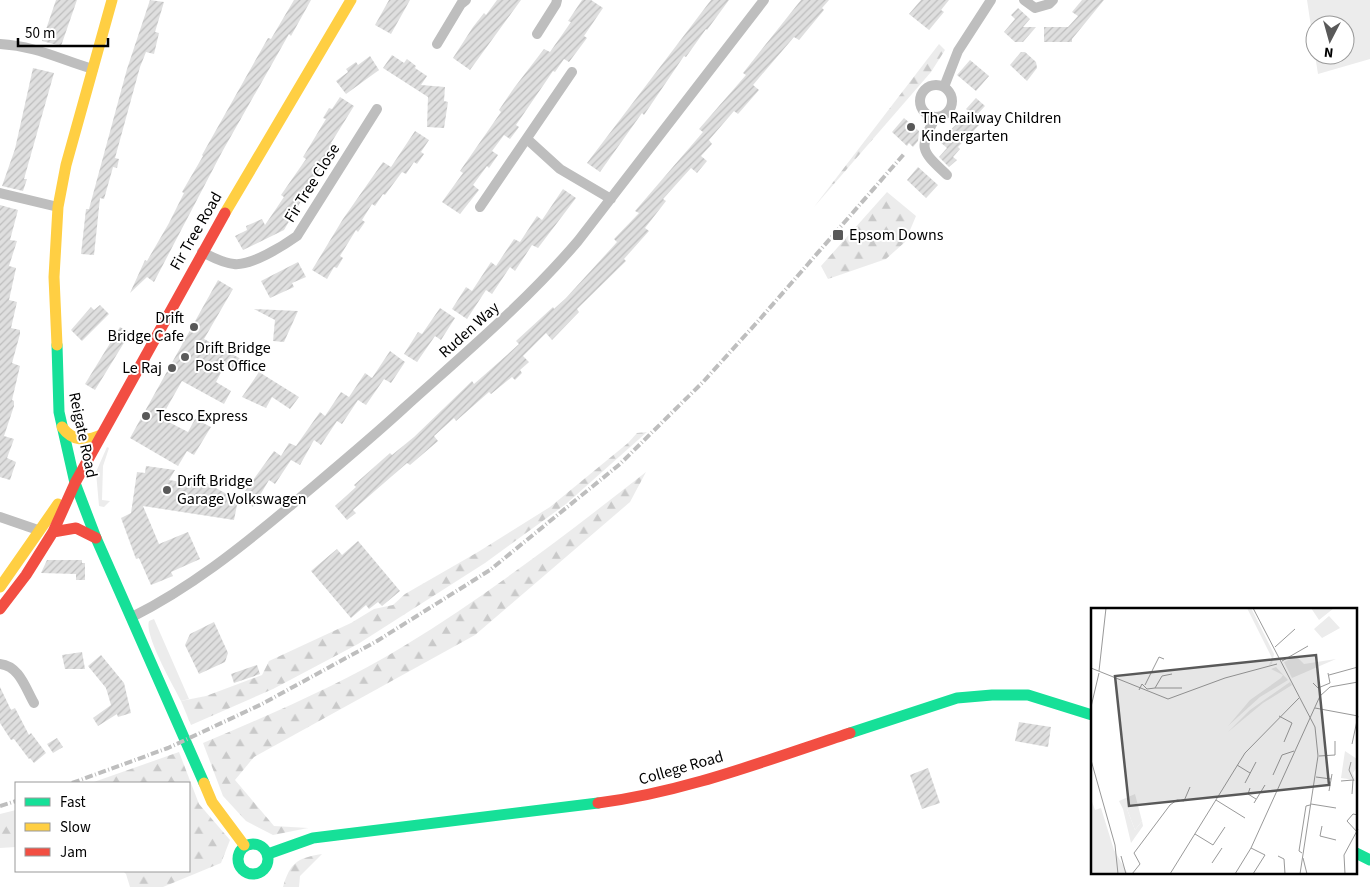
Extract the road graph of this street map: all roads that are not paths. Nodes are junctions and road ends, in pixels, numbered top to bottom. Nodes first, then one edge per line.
1 (112, 0) edge
2 (351, 0) edge
3 (557, 0) edge
4 (764, 0) edge
5 (992, 0) edge
6 (1024, 0) edge
7 (1053, 0) edge
8 (461, 1) edge
9 (537, 34) dead end
10 (0, 44) edge
11 (437, 44) dead end
12 (93, 70) junction
13 (572, 72) dead end
14 (944, 87) junction
15 (376, 109) dead end
16 (936, 117) junction
17 (527, 139) junction
18 (946, 175) dead end
19 (0, 193) edge
20 (611, 199) junction
21 (58, 207) junction
22 (480, 207) dead end
23 (202, 252) junction
24 (62, 428) junction
25 (101, 435) junction
26 (75, 483) junction
27 (0, 517) edge
28 (38, 530) junction
29 (53, 532) junction
30 (96, 538) junction
31 (0, 587) edge
32 (0, 609) edge
33 (132, 617) junction
34 (0, 664) edge
35 (34, 702) dead end
36 (1091, 715) edge
37 (244, 845) junction
38 (268, 854) junction
39 (1358, 854) edge
40 (1370, 860) edge
41 (259, 875) junction
42 (262, 887) edge

1 - 12 main road, Reigate Road
2 - 23 main road, Fir Tree Road
3 - 9 street
4 - 20 street, Ruden Way
5 - 14 street
6 - 7 street
8 - 11 street
10 - 12 street
12 - 21 main road, Reigate Road
13 - 17 street
14 - 16 street
14 - 16 street
15 - 23 street, Fir Tree Close
16 - 18 street
17 - 20 street
17 - 22 street
19 - 21 street
20 - 33 street, Ruden Way
21 - 24 main road, Reigate Road
23 - 25 main road, Fir Tree Road
24 - 25 main road
24 - 26 main road, Reigate Road
25 - 26 main road, Fir Tree Road
26 - 28 main road, Fir Tree Road
26 - 29 main road, Fir Tree Road
26 - 30 main road, Reigate Road
27 - 28 street
28 - 31 main road, Fir Tree Road
29 - 30 main road
29 - 32 main road, Fir Tree Road
30 - 33 main road, Reigate Road
33 - 37 main road, Reigate Road
34 - 35 street
36 - 38 main road, College Road
37 - 38 main road
37 - 41 main road
38 - 41 main road
39 - 40 main road
41 - 42 main road

